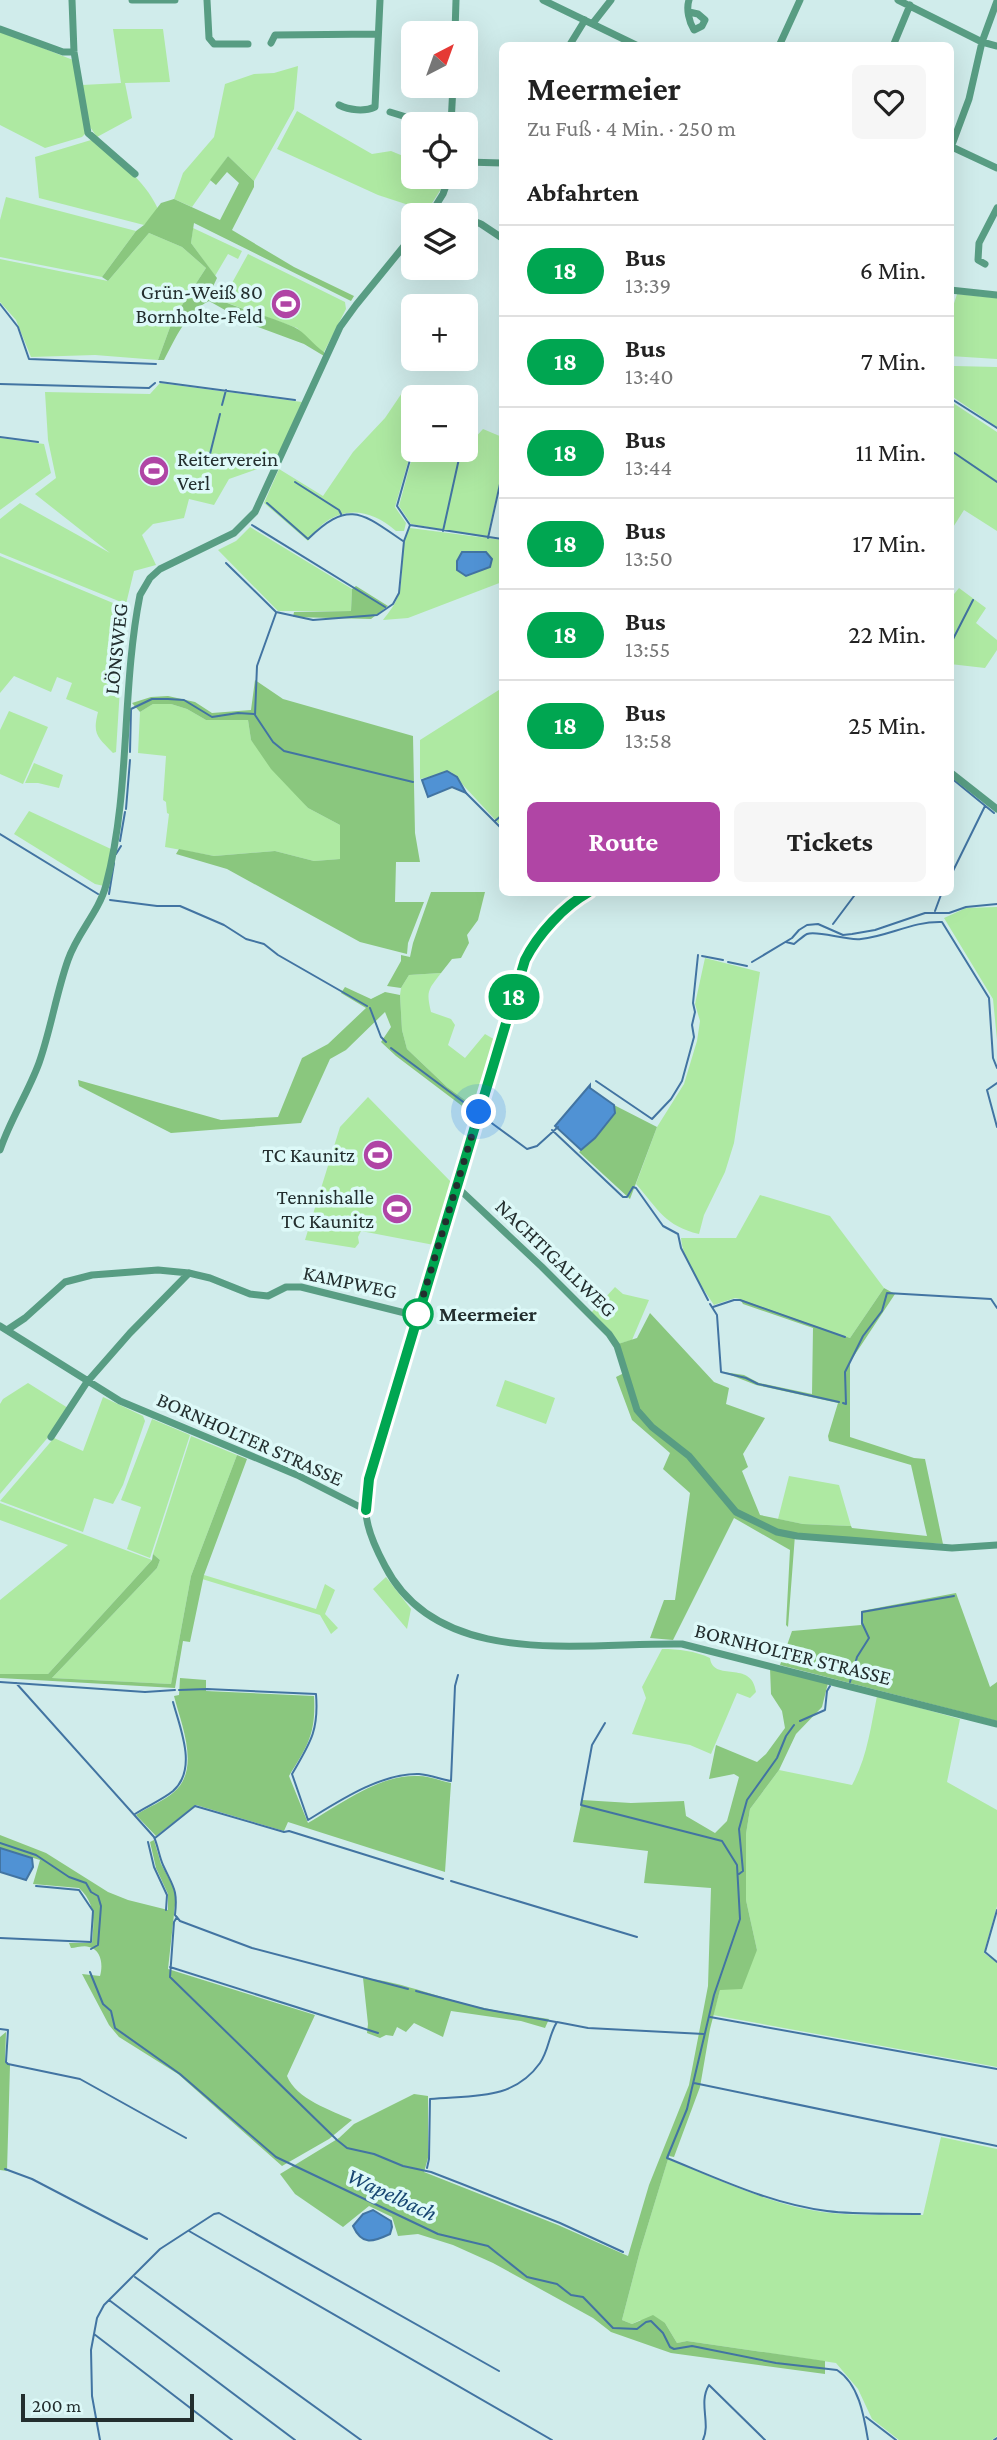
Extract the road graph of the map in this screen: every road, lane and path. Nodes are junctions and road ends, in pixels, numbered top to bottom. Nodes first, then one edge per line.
1 (72, 0) edge
2 (132, 0) edge
3 (175, 0) edge
4 (207, 0) edge
5 (380, 0) edge
6 (456, 0) edge
7 (543, 0) edge
8 (611, 0) edge
9 (689, 0) edge
10 (800, 0) edge
11 (898, 0) edge
12 (997, 1) edge
13 (910, 5) junction
14 (689, 12) dead end
15 (455, 21) edge
16 (589, 22) junction
17 (0, 29) edge
18 (377, 34) junction
19 (572, 42) edge
20 (630, 42) edge
21 (781, 42) edge
22 (895, 42) edge
23 (982, 42) junction
24 (271, 43) dead end
25 (248, 44) dead end
26 (997, 46) edge
27 (74, 52) junction
28 (339, 105) dead end
29 (390, 112) dead end
30 (401, 115) edge
31 (954, 141) edge
32 (954, 150) edge
33 (478, 162) edge
34 (499, 163) edge
35 (997, 167) edge
36 (135, 174) dead end
37 (997, 208) edge
38 (478, 223) edge
39 (499, 236) edge
40 (401, 250) edge
41 (985, 264) dead end
42 (954, 290) edge
43 (997, 295) edge
44 (954, 775) edge
45 (997, 809) edge
46 (584, 896) edge
47 (0, 1150) edge
48 (457, 1187) junction
49 (189, 1273) junction
50 (417, 1316) junction
51 (3, 1328) edge
52 (87, 1382) junction
53 (51, 1437) dead end
54 (366, 1510) junction
55 (997, 1545) edge
56 (997, 1724) edge

1 - 27 street
2 - 3 street
4 - 25 street
5 - 18 street
6 - 15 street
7 - 16 street
8 - 16 street
9 - 14 street
10 - 21 street
11 - 13 street
12 - 23 street
13 - 22 street
13 - 23 street
16 - 19 street
16 - 20 street
17 - 27 street
18 - 24 street
18 - 28 street
23 - 26 street
23 - 31 street
27 - 36 street
29 - 30 street
32 - 35 street
33 - 34 street
37 - 41 street
38 - 39 street
40 - 47 street, LÖNSWEG
42 - 43 street
44 - 45 street
46 - 48 street
48 - 50 street
48 - 55 street, NACHTIGALLWEG
49 - 50 street, KAMPWEG
49 - 51 street, KAMPWEG
49 - 52 street
50 - 54 street
51 - 52 street, BORNHOLTER STRASSE
52 - 53 street
52 - 54 street, BORNHOLTER STRASSE
54 - 56 street, BORNHOLTER STRASSE

